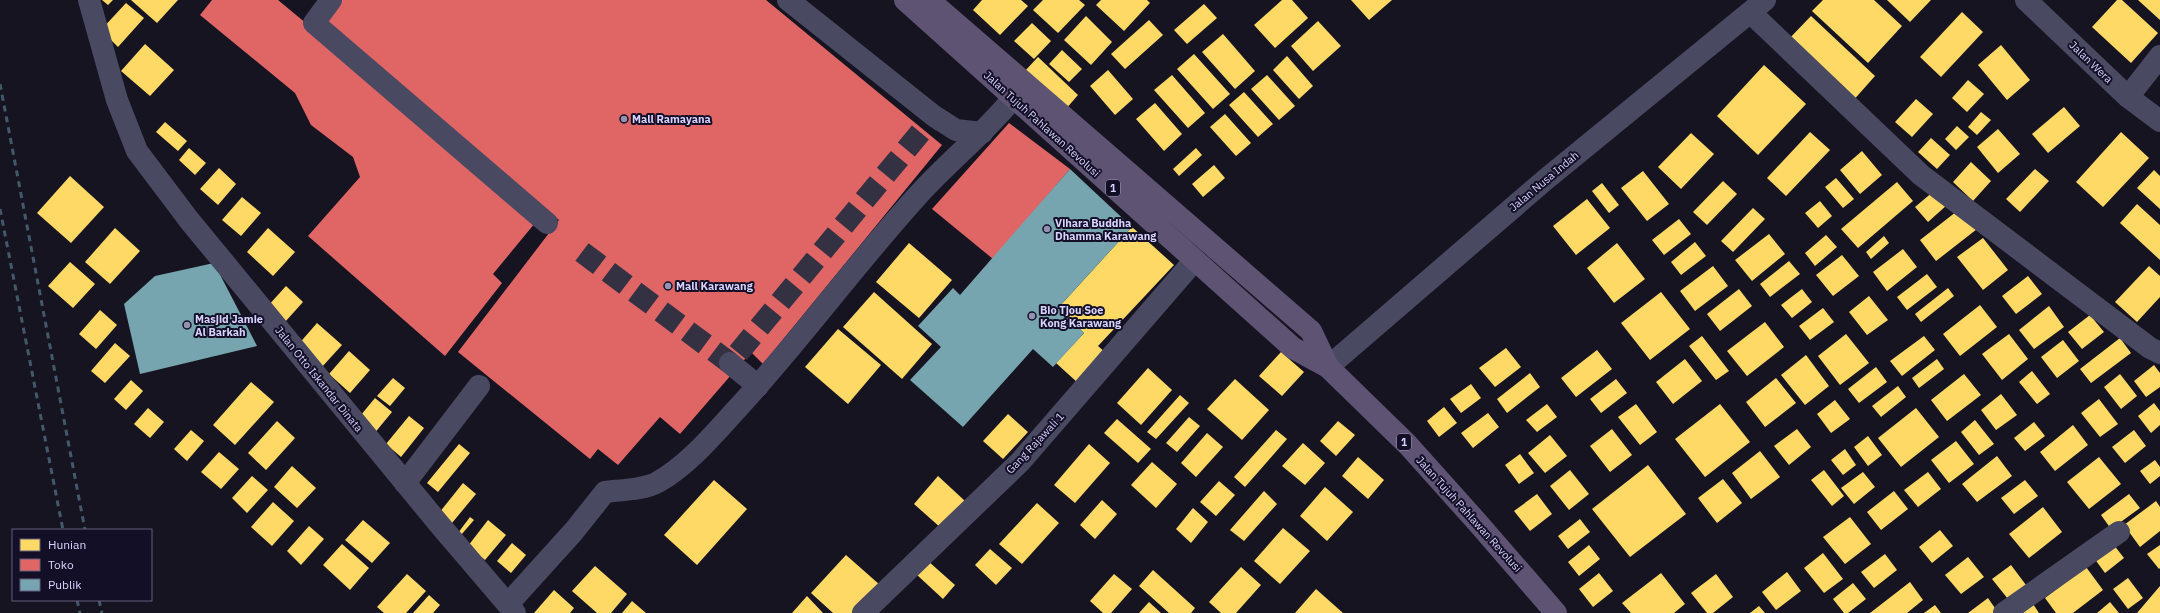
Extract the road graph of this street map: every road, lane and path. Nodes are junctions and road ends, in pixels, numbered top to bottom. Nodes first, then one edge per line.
1 (90, 0) edge
2 (331, 0) edge
3 (788, 0) edge
4 (905, 0) edge
5 (929, 0) edge
6 (2026, 0) edge
7 (1758, 6) edge
8 (2160, 56) edge
9 (2128, 97) junction
10 (1013, 98) junction
11 (2160, 120) edge
12 (989, 126) junction
13 (547, 223) dead end
14 (1194, 261) junction
15 (2160, 354) edge
16 (730, 363) dead end
17 (1328, 367) junction
18 (479, 386) dead end
19 (758, 386) junction
20 (405, 483) junction
21 (2119, 532) dead end
22 (512, 608) edge
23 (863, 613) edge
24 (1556, 613) edge
25 (2004, 613) edge

1 - 20 street, Jalan Otto Iskandar Dinata
2 - 13 street
3 - 12 street
4 - 10 main road, Jalan Tujuh Pahlawan Revolusi / 1
5 - 17 main road, Jalan Tujuh Pahlawan Revolusi / 1
6 - 9 street, Jalan Wera
7 - 15 street
7 - 17 street, Jalan Nusa Indah
8 - 9 street
9 - 11 street, Jalan Wera
10 - 12 street
10 - 14 main road, Jalan Tujuh Pahlawan Revolusi / 1
12 - 19 street
14 - 17 main road, Jalan Tujuh Pahlawan Revolusi / 1
14 - 23 street, Gang Rajawali 1
16 - 19 street
17 - 24 main road, Jalan Tujuh Pahlawan Revolusi / 1
18 - 20 street
19 - 22 street
20 - 22 street, Jalan Otto Iskandar Dinata
21 - 25 street

